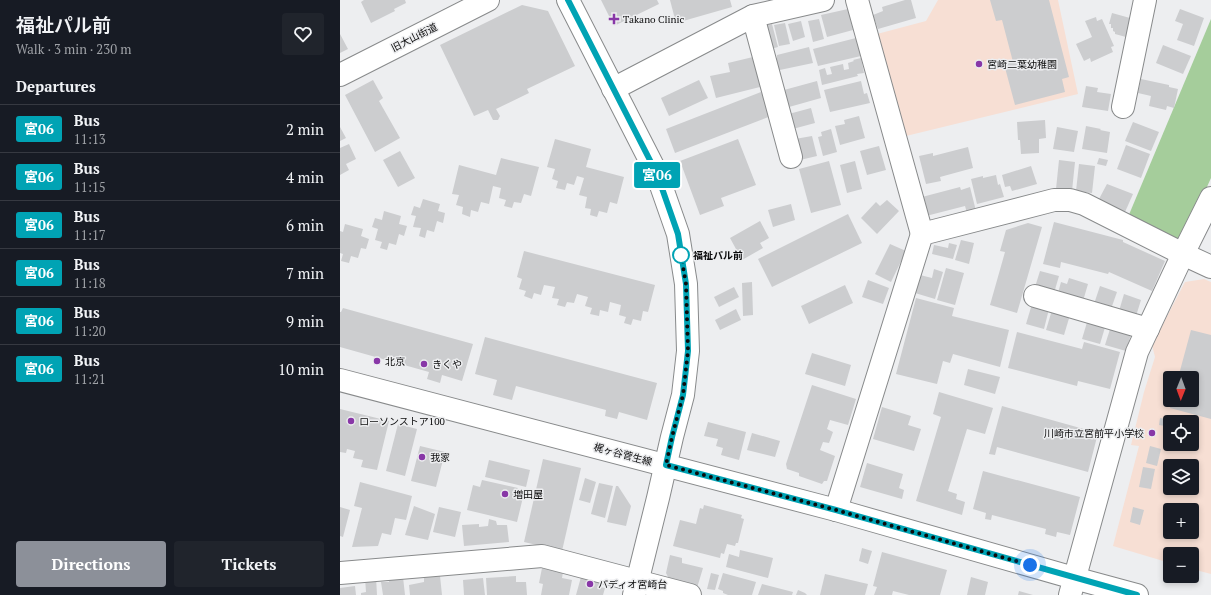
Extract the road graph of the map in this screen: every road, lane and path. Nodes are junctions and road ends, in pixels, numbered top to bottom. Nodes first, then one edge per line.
1 (488, 0) edge
2 (568, 0) edge
3 (823, 0) edge
4 (857, 0) edge
5 (1145, 0) edge
6 (752, 16) junction
7 (340, 75) edge
8 (613, 89) junction
9 (1123, 107) dead end
10 (791, 157) dead end
11 (1211, 198) edge
12 (922, 234) junction
13 (1183, 254) junction
14 (1211, 267) edge
15 (1035, 296) dead end
16 (1148, 328) junction
17 (340, 380) edge
18 (666, 465) junction
19 (836, 510) junction
20 (340, 573) edge
21 (1072, 587) edge
22 (636, 588) edge
23 (690, 595) edge
24 (1137, 595) edge

1 - 7 street, 旧大山街道
2 - 8 street
3 - 6 street
4 - 12 street
5 - 9 street
6 - 8 street
6 - 10 street
8 - 18 street
11 - 13 street
12 - 13 street
12 - 19 street
13 - 14 street
13 - 16 street
15 - 16 street
16 - 21 street
17 - 18 street, 梶ヶ谷菅生線
18 - 19 street, 梶ヶ谷菅生線
18 - 22 street
19 - 21 street, 梶ヶ谷菅生線
20 - 22 street
21 - 24 street, 梶ヶ谷菅生線
22 - 23 street

